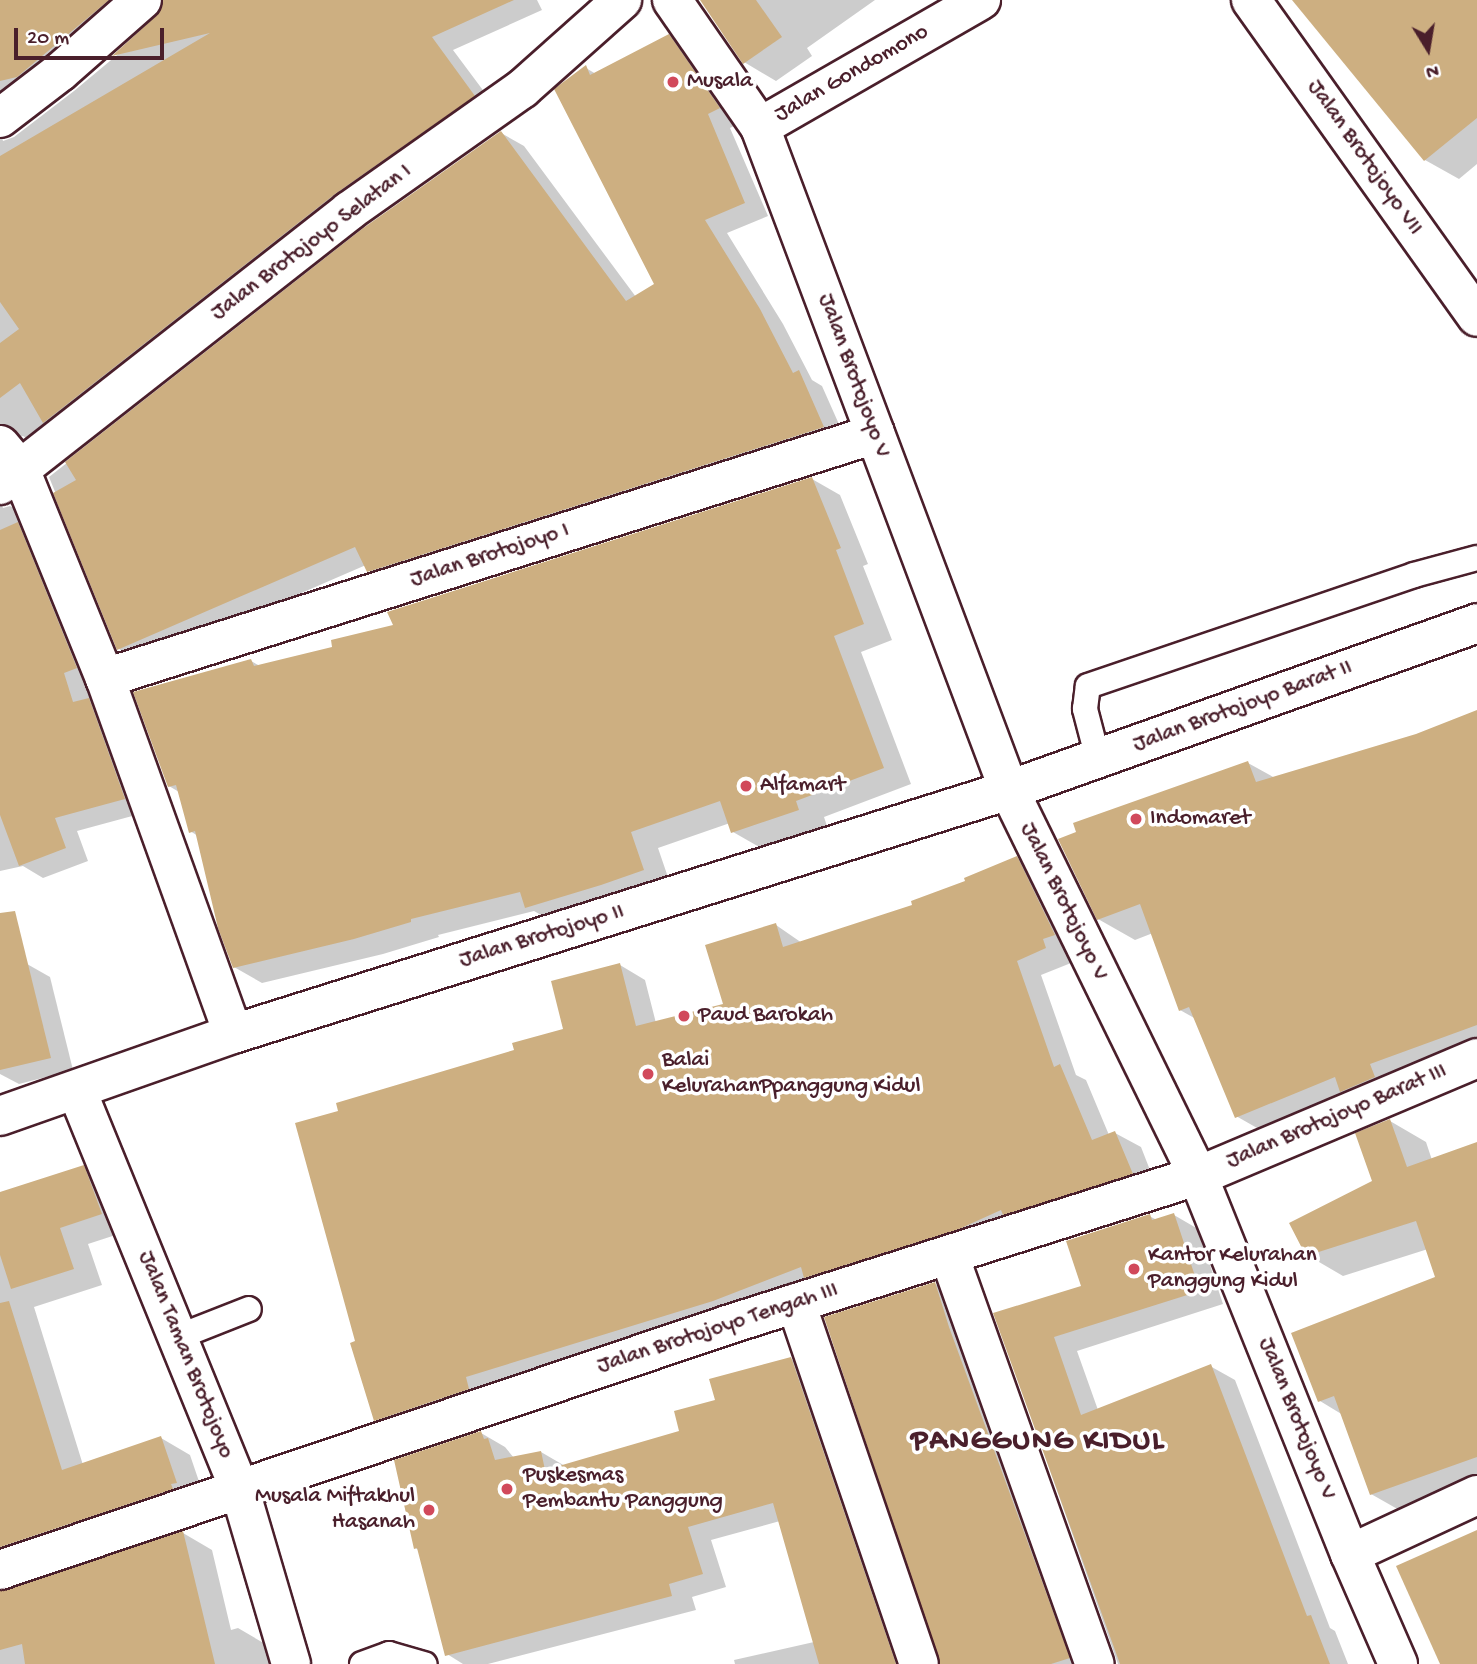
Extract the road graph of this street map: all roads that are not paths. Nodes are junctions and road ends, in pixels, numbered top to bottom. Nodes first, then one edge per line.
1 (142, 0) edge
2 (622, 0) edge
3 (672, 0) edge
4 (981, 0) edge
5 (1251, 0) edge
6 (0, 118) edge
7 (760, 127) junction
8 (1477, 317) edge
9 (874, 433) junction
10 (7, 466) edge
11 (1477, 558) edge
12 (1477, 623) edge
13 (105, 678) junction
14 (1098, 759) junction
15 (1009, 790) junction
16 (233, 1034) junction
17 (1477, 1058) edge
18 (77, 1091) junction
19 (0, 1116) edge
20 (1198, 1176) junction
21 (949, 1255) junction
22 (796, 1303) junction
23 (249, 1309) dead end
24 (178, 1337) junction
25 (239, 1487) junction
26 (1477, 1495) edge
27 (1350, 1554) junction
28 (0, 1570) edge
29 (291, 1664) edge
30 (362, 1664) edge
31 (425, 1664) edge
32 (919, 1664) edge
33 (1095, 1664) edge
34 (1398, 1664) edge

1 - 6 street
2 - 10 street, Jalan Brotojoyo Selatan I
3 - 7 street, Jalan Brotojoyo V
4 - 7 street, Jalan Gondomono
5 - 8 street, Jalan Brotojoyo VII
7 - 9 street, Jalan Brotojoyo V
9 - 13 street, Jalan Brotojoyo I
9 - 15 street, Jalan Brotojoyo V
10 - 13 street
11 - 14 lane
12 - 14 street, Jalan Brotojoyo Barat II
13 - 16 street
14 - 15 street, Jalan Brotojoyo Barat II
15 - 16 street, Jalan Brotojoyo II
15 - 20 street, Jalan Brotojoyo V
16 - 18 street, Jalan Brotojoyo II
17 - 20 street, Jalan Brotojoyo Barat III
18 - 19 street, Jalan Brotojoyo II
18 - 24 street, Jalan Taman Brotojoyo
20 - 21 street, Jalan Brotojoyo Tengah III
20 - 27 street, Jalan Brotojoyo V
21 - 22 street, Jalan Brotojoyo Tengah III
21 - 33 street
22 - 25 street, Jalan Brotojoyo Tengah III
22 - 32 street
23 - 24 lane
24 - 25 street, Jalan Taman Brotojoyo
25 - 28 street, Jalan Brotojoyo Tengah III
25 - 29 street, Jalan Taman Brotojoyo
26 - 27 street
27 - 34 street, Jalan Brotojoyo V
30 - 31 lane

